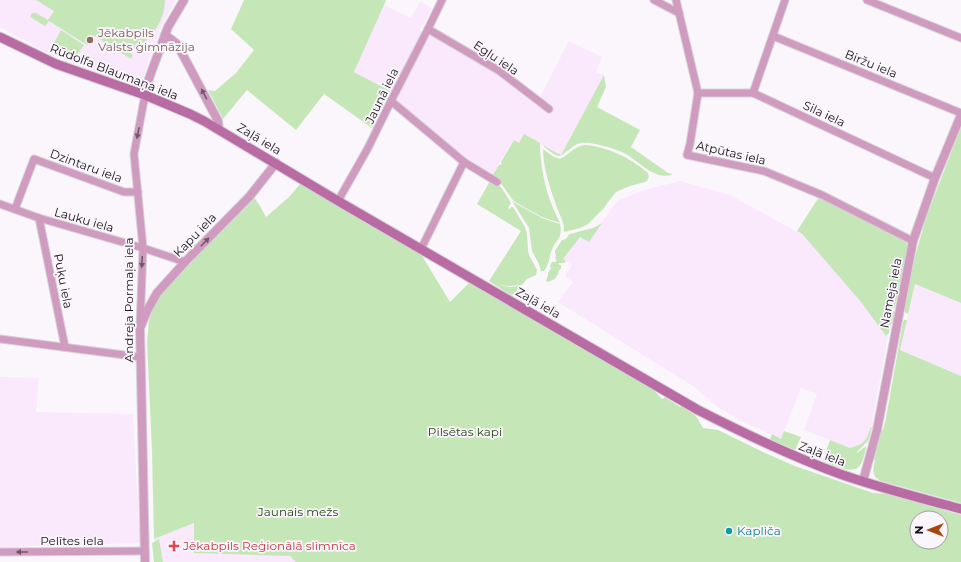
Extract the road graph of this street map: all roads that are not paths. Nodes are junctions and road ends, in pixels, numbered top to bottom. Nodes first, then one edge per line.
1 (184, 0) edge
2 (442, 0) edge
3 (654, 0) edge
4 (676, 0) edge
5 (785, 0) edge
6 (867, 0) edge
7 (679, 12) junction
8 (428, 29) junction
9 (165, 35) junction
10 (0, 36) edge
11 (773, 36) junction
12 (961, 38) edge
13 (698, 93) junction
14 (753, 93) junction
15 (144, 95) junction
16 (391, 101) junction
17 (549, 109) dead end
18 (961, 114) edge
19 (219, 129) junction
20 (464, 162) junction
21 (276, 163) junction
22 (935, 178) junction
23 (497, 182) dead end
24 (138, 192) junction
25 (338, 201) junction
26 (0, 204) edge
27 (15, 209) junction
28 (39, 218) junction
29 (913, 241) junction
30 (143, 248) junction
31 (421, 249) junction
32 (185, 262) junction
33 (140, 328) junction
34 (0, 339) edge
35 (65, 347) junction
36 (140, 358) junction
37 (863, 481) junction
38 (961, 509) edge
39 (145, 551) junction
40 (0, 552) edge
41 (145, 562) edge

1 - 9 street, Andreja Pormaļa iela
2 - 8 street, Jaunā iela
3 - 7 street
4 - 7 street, Atpūtas iela
5 - 11 street
6 - 12 street
7 - 13 street, Atpūtas iela
8 - 16 street, Jaunā iela
8 - 17 street, Egļu iela
9 - 15 street, Andreja Pormaļa iela
19 -> 9 street, Zaļā iela
10 - 15 main road, Rūdolfa Blaumaņa iela
11 - 14 street
11 - 18 street, Biržu iela
13 - 14 street, Sila iela
13 - 29 street, Atpūtas iela
14 - 22 street, Sila iela
15 - 19 main road, Rūdolfa Blaumaņa iela
15 -> 24 street, Andreja Pormaļa iela
16 - 20 street
16 - 25 street, Jaunā iela
18 - 22 street, Nameja iela
19 - 21 main road, Zaļā iela
20 - 23 street
20 - 31 street
21 - 25 main road, Zaļā iela
32 -> 21 street, Kapu iela
22 - 29 street, Nameja iela
24 - 27 street, Dzintaru iela
24 - 30 street, Andreja Pormaļa iela
25 - 31 main road, Zaļā iela
26 - 27 street, Lauku iela
27 - 28 street, Lauku iela
28 - 30 street, Lauku iela
28 - 35 street, Puķu iela
29 - 37 street, Nameja iela
30 - 32 street, Lauku iela
30 -> 33 street, Andreja Pormaļa iela
31 - 37 main road, Zaļā iela
32 - 33 street, Kapu iela
33 - 36 street, Andreja Pormaļa iela
34 - 35 street
35 - 36 street
36 - 39 street, Andreja Pormaļa iela
37 - 38 main road, Zaļā iela
39 -> 40 street, Pelītes iela
39 - 41 street, Andreja Pormaļa iela

